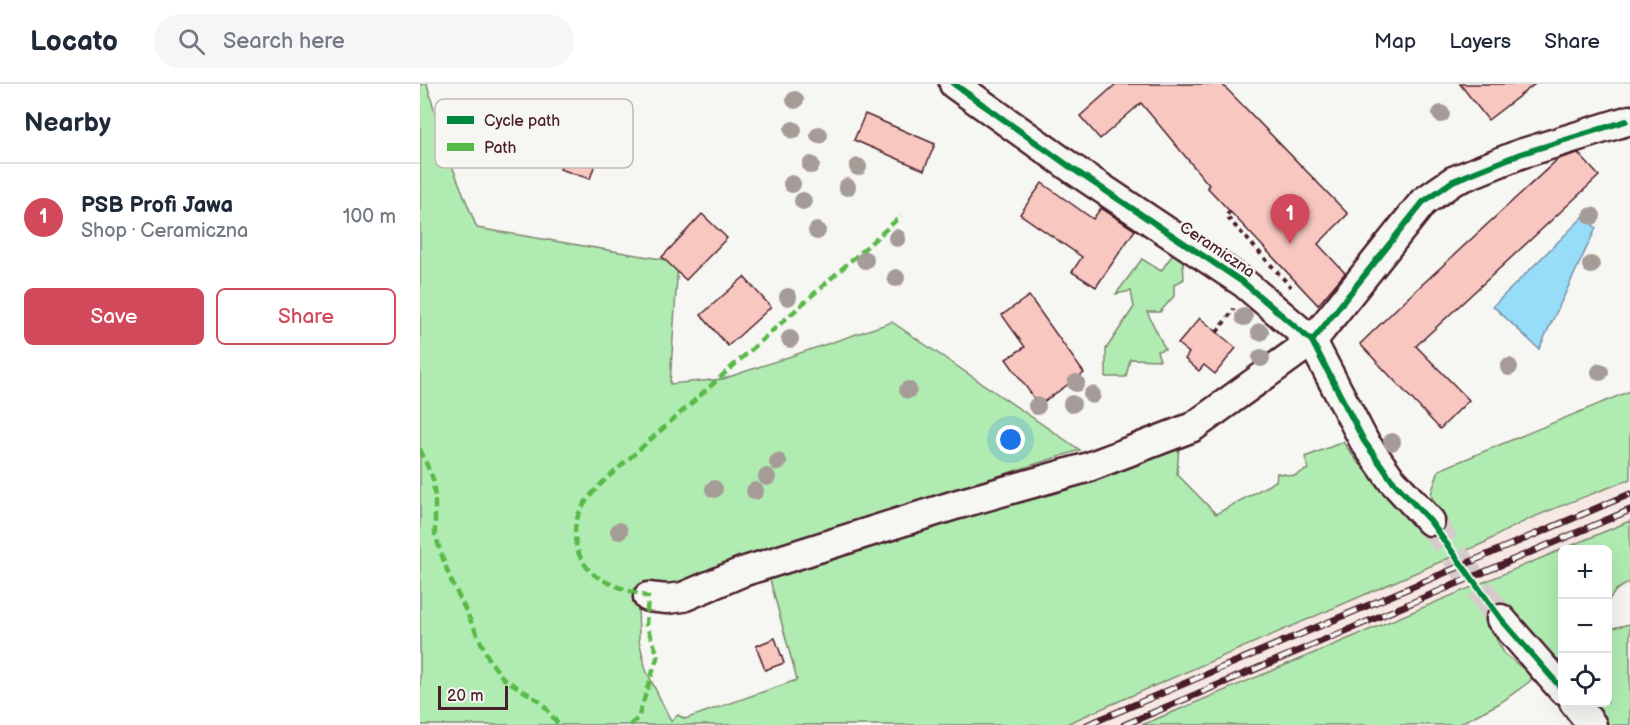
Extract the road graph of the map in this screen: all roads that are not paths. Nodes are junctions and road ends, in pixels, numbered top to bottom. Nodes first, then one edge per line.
1 (954, 84) edge
2 (1628, 120) edge
3 (1311, 341) junction
4 (1430, 521) tunnel mouth
5 (648, 597) dead end
6 (1501, 619) tunnel mouth
7 (1558, 683) edge
8 (1578, 707) edge
9 (1592, 725) edge

1 - 3 street, Ceramiczna
2 - 3 street
3 - 4 street, Ceramiczna
3 - 5 street
6 - 7 street
8 - 9 street

